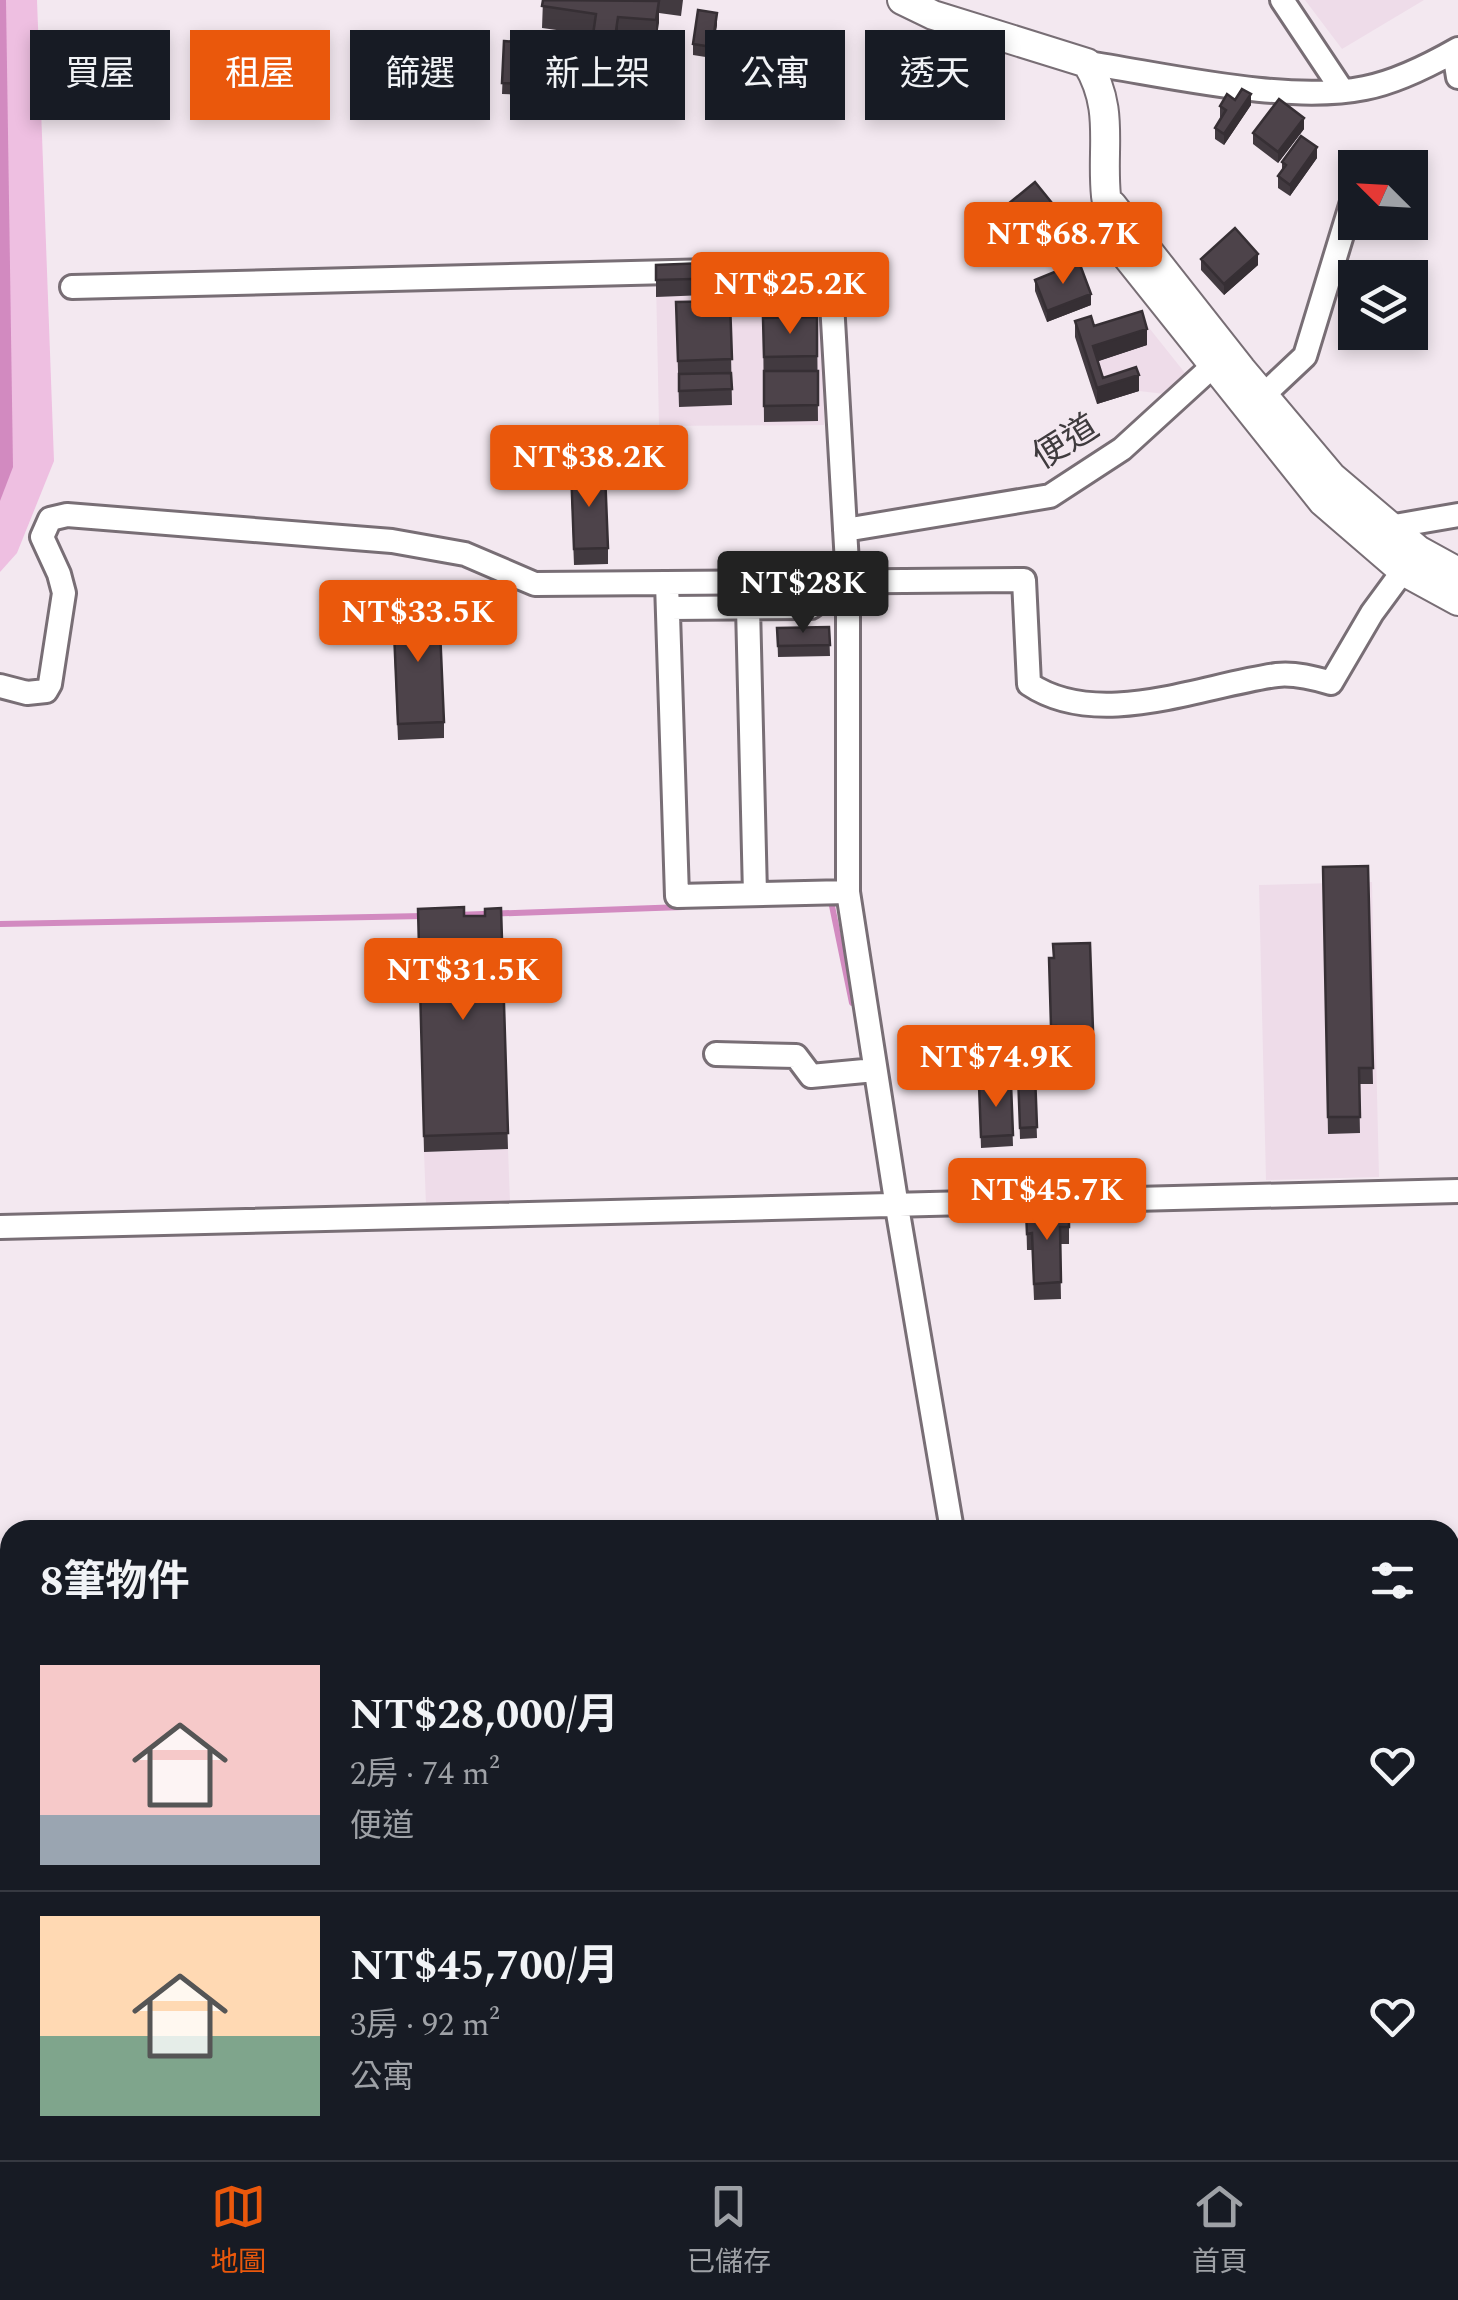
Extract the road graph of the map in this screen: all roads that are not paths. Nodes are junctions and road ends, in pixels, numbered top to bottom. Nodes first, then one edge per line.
1 (902, 0) edge
2 (1282, 0) edge
3 (1456, 50) edge
4 (1087, 63) junction
5 (1458, 77) edge
6 (1342, 90) junction
7 (1106, 198) junction
8 (1340, 240) edge
9 (72, 287) dead end
10 (1221, 360) junction
11 (1256, 402) junction
12 (1458, 514) edge
13 (845, 530) junction
14 (1381, 536) junction
15 (1411, 561) junction
16 (1458, 572) edge
17 (848, 581) junction
18 (668, 583) junction
19 (1458, 602) edge
20 (748, 607) junction
21 (669, 608) junction
22 (0, 686) edge
23 (848, 892) junction
24 (755, 894) junction
25 (716, 1054) dead end
26 (876, 1070) junction
27 (1458, 1191) edge
28 (896, 1207) junction
29 (0, 1228) edge
30 (950, 1520) edge

1 - 4 main road
2 - 6 street
3 - 5 street
3 - 6 street
4 - 6 street
4 - 7 main road
7 - 10 main road
7 - 10 main road
8 - 11 street
9 - 13 street
10 - 11 main road
10 - 13 street, 便道
11 - 14 main road
12 - 14 street
13 - 17 street
14 - 15 main road
15 - 16 main road
15 - 17 street
15 - 19 main road
17 - 18 street
17 - 20 street
17 - 23 street
18 - 21 street
18 - 22 street
20 - 21 street
20 - 24 street
21 - 24 street
23 - 24 street
23 - 26 street
25 - 26 street
26 - 28 street
27 - 28 street
28 - 29 street
28 - 30 street

